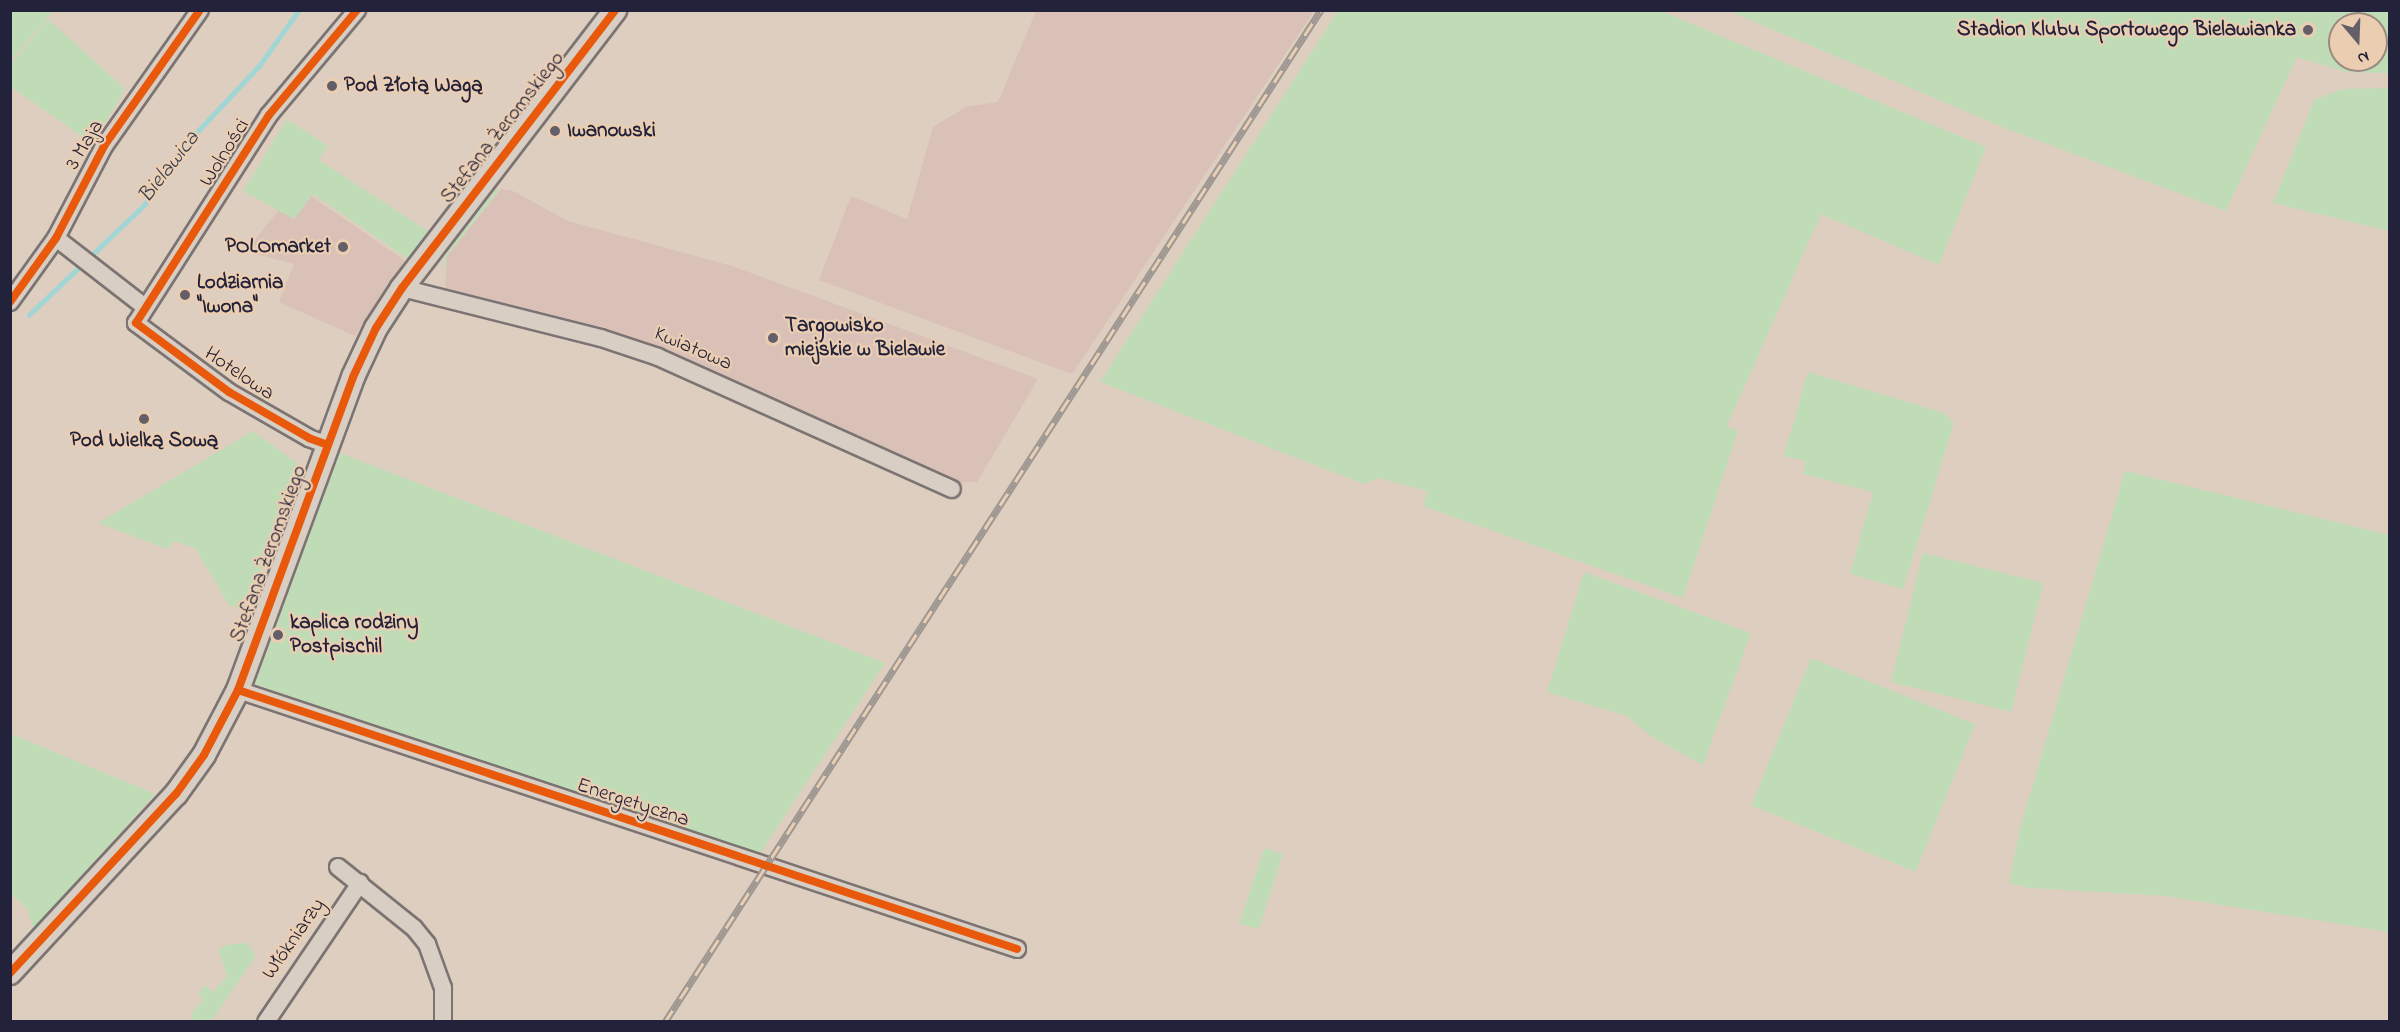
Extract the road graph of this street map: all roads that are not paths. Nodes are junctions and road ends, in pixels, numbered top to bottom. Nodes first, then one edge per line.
1 (200, 10) edge
2 (357, 10) edge
3 (615, 10) edge
4 (56, 238) junction
5 (402, 288) junction
6 (10, 302) edge
7 (145, 308) junction
8 (136, 323) joint
9 (328, 445) junction
10 (952, 489) dead end
11 (238, 690) junction
12 (338, 867) dead end
13 (360, 883) junction
14 (1017, 949) dead end
15 (10, 973) edge
16 (266, 1022) edge
17 (443, 1022) edge

1 - 4 street, 3 Maja
2 - 7 street, Wolności
3 - 5 street, Stefana Żeromskiego
4 - 6 street, 3 Maja
4 - 7 street
5 - 9 street, Stefana Żeromskiego
5 - 10 street, Kwiatowa
7 - 8 street, Wolności
8 - 9 street, Hotelowa
9 - 11 street, Stefana Żeromskiego
11 - 14 street, Energetyczna
11 - 15 street, Stefana Żeromskiego
12 - 13 street
13 - 16 street, Włókniarzy
13 - 17 street

